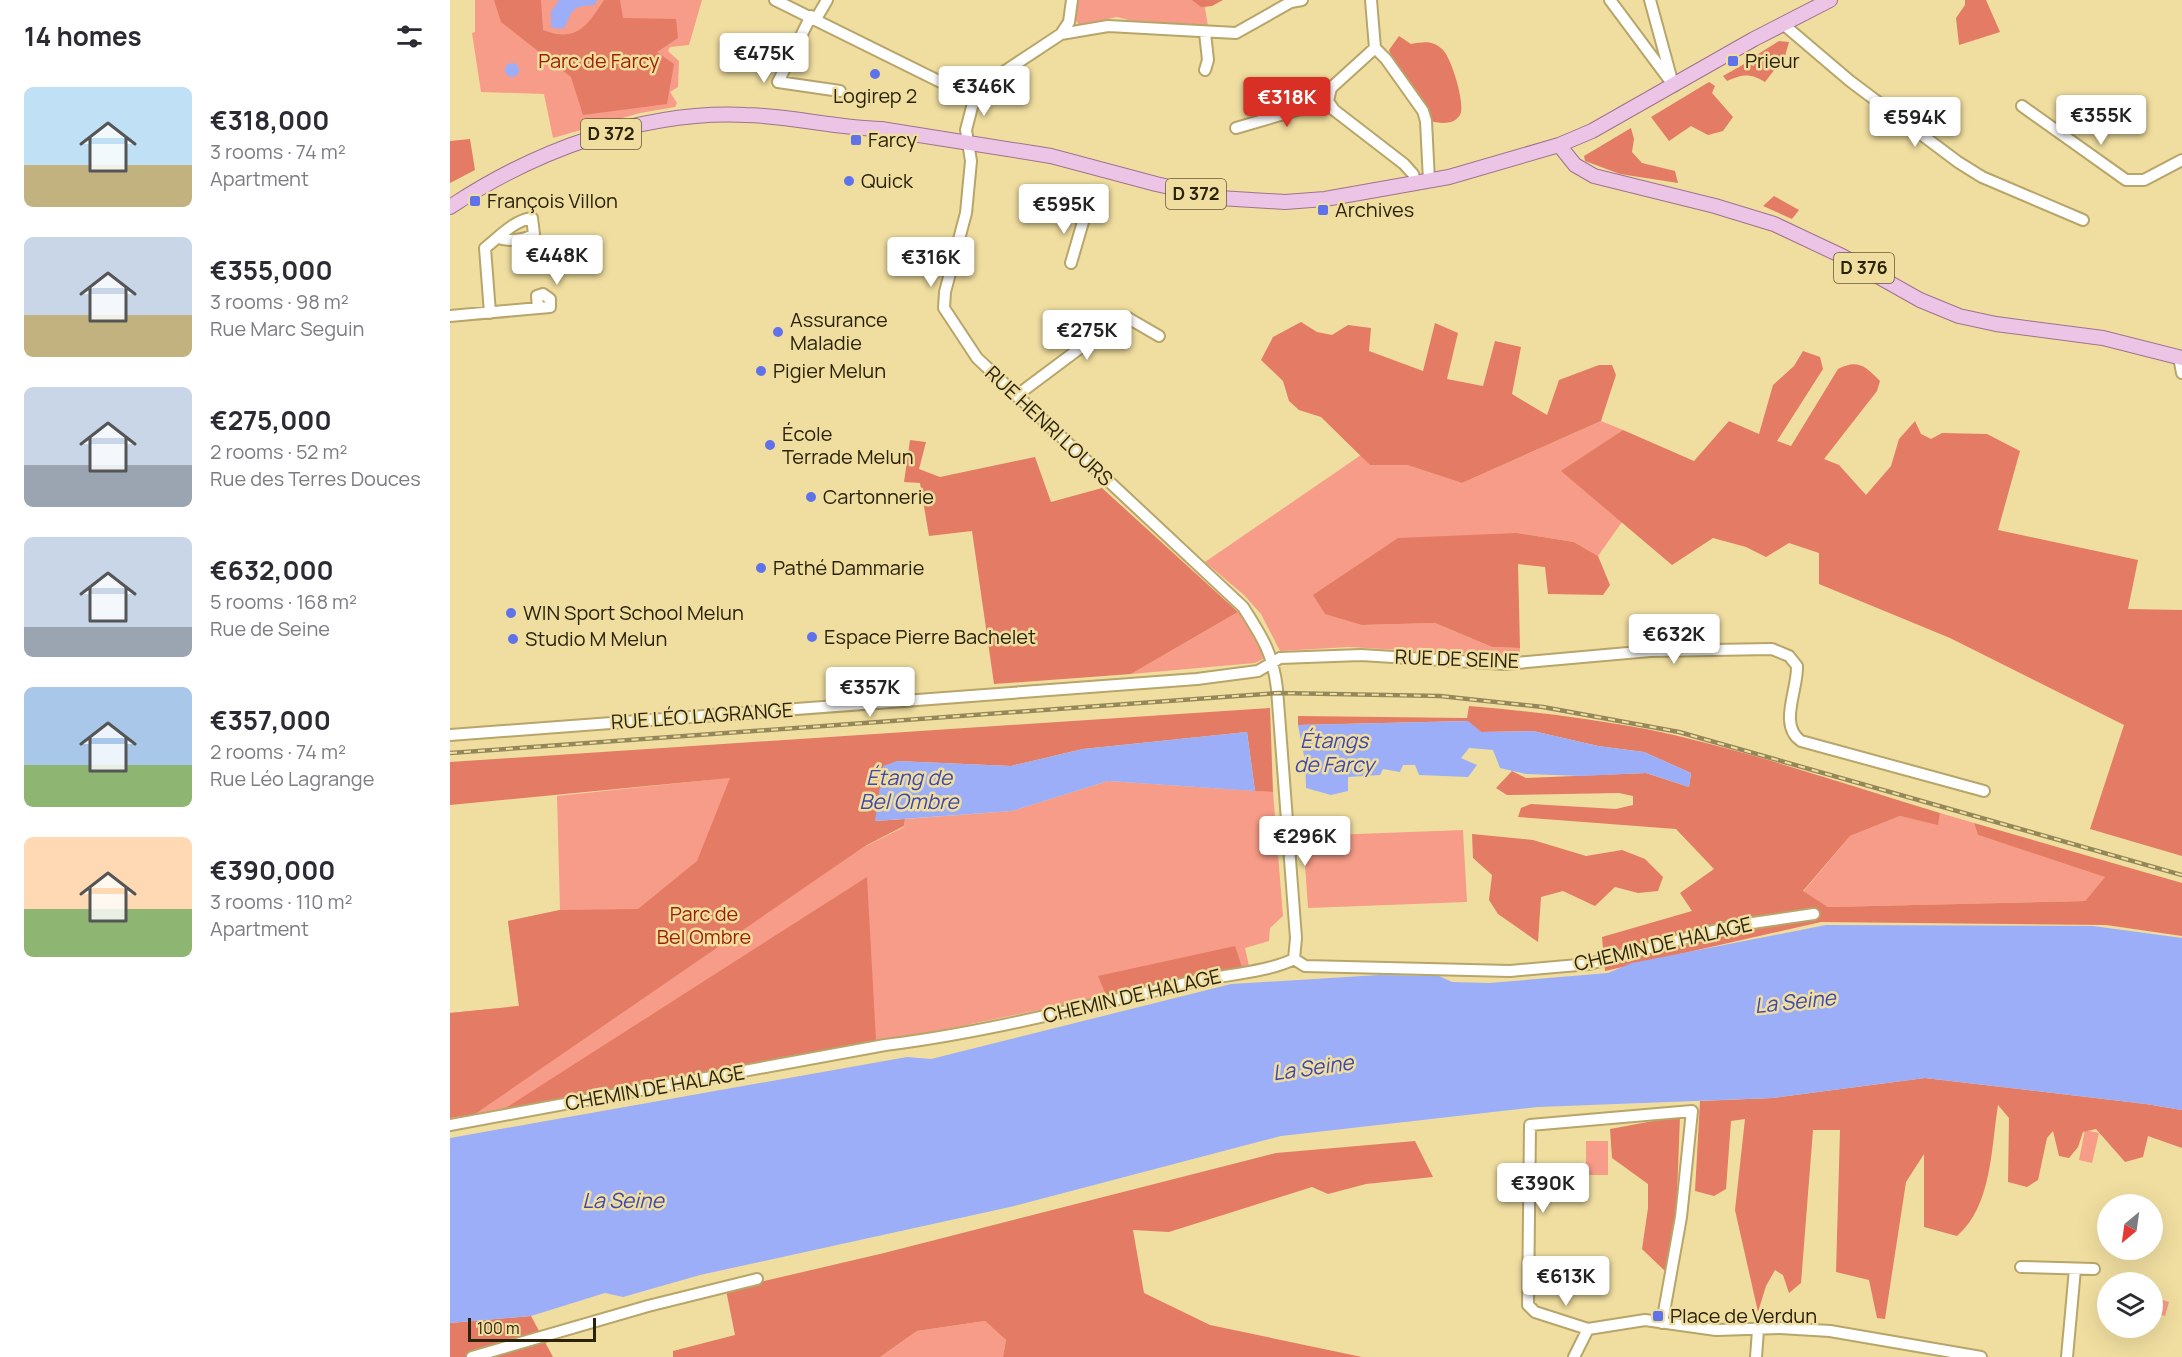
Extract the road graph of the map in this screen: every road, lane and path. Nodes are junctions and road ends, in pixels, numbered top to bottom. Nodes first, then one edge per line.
1 (775, 0) edge
2 (827, 0) edge
3 (1072, 0) edge
4 (1302, 0) edge
5 (1371, 0) edge
6 (1610, 0) edge
7 (1650, 0) edge
8 (1830, 0) edge
9 (814, 18) junction
10 (1783, 24) junction
11 (1073, 26) junction
12 (1205, 33) junction
13 (1375, 48) junction
14 (1204, 70) dead end
15 (1674, 86) junction
16 (840, 90) dead end
17 (971, 97) junction
18 (1328, 101) junction
19 (2022, 106) dead end
20 (1236, 128) dead end
21 (967, 143) junction
22 (1560, 145) junction
23 (2182, 160) edge
24 (1423, 182) junction
25 (450, 207) edge
26 (1085, 215) dead end
27 (2083, 220) dead end
28 (498, 238) dead end
29 (1071, 263) dead end
30 (538, 308) dead end
31 (490, 313) junction
32 (450, 316) edge
33 (1159, 336) dead end
34 (2180, 358) edge
35 (2182, 373) edge
36 (1016, 396) junction
37 (1274, 662) junction
38 (450, 735) edge
39 (1984, 791) dead end
40 (1814, 914) dead end
41 (1294, 959) junction
42 (450, 1125) edge
43 (2021, 1267) dead end
44 (2075, 1269) junction
45 (2094, 1269) dead end
46 (757, 1279) dead end
47 (1662, 1323) junction
48 (1588, 1329) junction
49 (1758, 1330) junction
50 (472, 1357) edge
51 (1574, 1357) edge
52 (1756, 1357) edge
53 (1981, 1357) edge
54 (2067, 1357) edge

1 - 9 street
2 - 9 street
3 - 11 street
4 - 12 street
5 - 13 street
6 - 15 street
7 - 15 street
8 - 10 main road, D 372
9 - 16 street
9 - 17 street
10 - 15 main road, D 372
10 - 27 street
11 - 12 street
11 - 17 street
12 - 14 street
13 - 18 street
13 - 24 street
15 - 22 main road, D 372
17 - 21 street, RUE HENRI LOURS
18 - 20 street
18 - 24 street
19 - 23 street
21 - 24 main road, D 372
21 - 25 main road, D 372
21 - 36 street, RUE HENRI LOURS
22 - 24 main road, D 372
22 - 34 main road, D 376
26 - 29 street
28 - 31 street
30 - 31 street
31 - 32 street
33 - 36 street
34 - 35 street
36 - 37 street, RUE HENRI LOURS
37 - 38 street, RUE LÉO LAGRANGE
37 - 39 street, RUE DE SEINE
37 - 41 street
40 - 41 street, CHEMIN DE HALAGE
41 - 42 street, CHEMIN DE HALAGE
43 - 44 street
44 - 45 street
44 - 54 street
46 - 50 street
47 - 48 street
47 - 48 street
47 - 49 street
48 - 51 street
49 - 52 street
49 - 53 street

